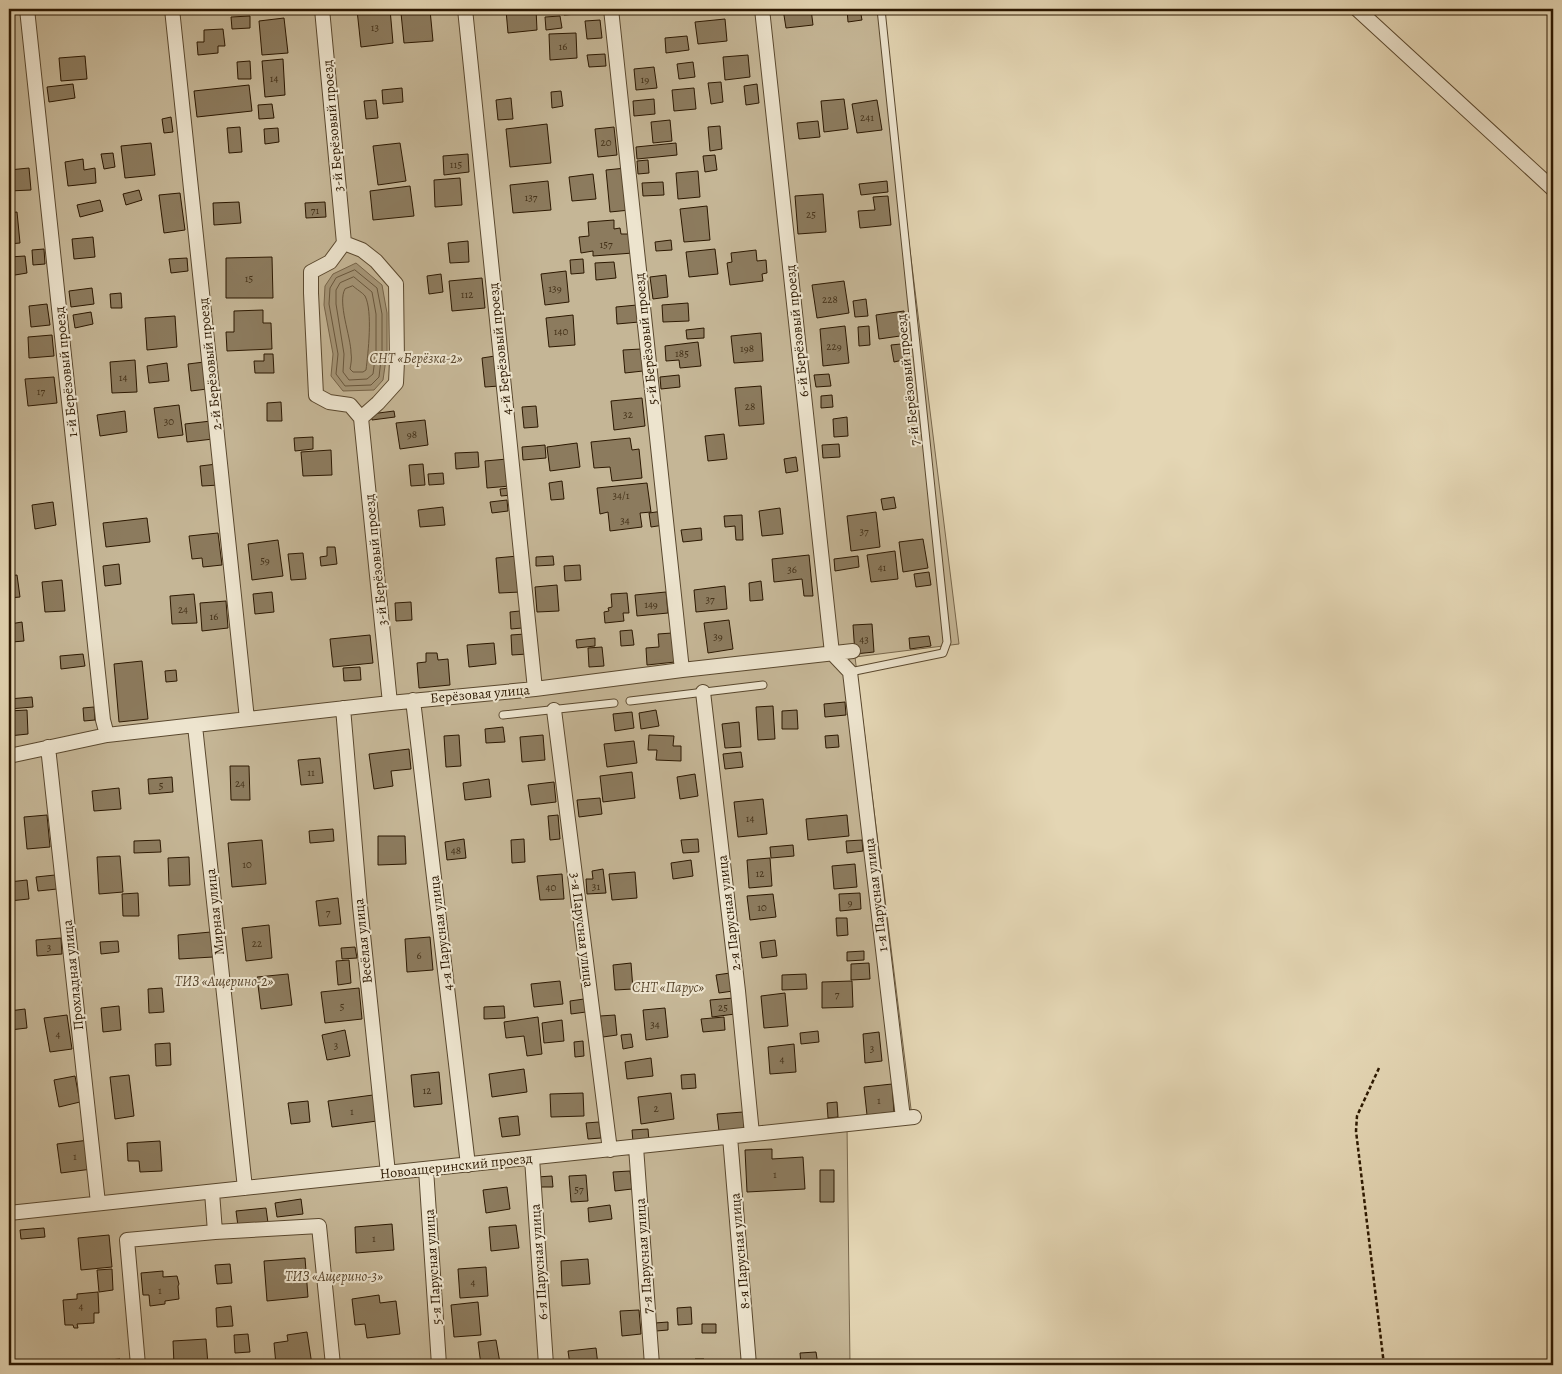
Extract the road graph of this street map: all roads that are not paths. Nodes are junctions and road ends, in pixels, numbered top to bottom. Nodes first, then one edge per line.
1 (27, 9) edge
2 (172, 9) edge
3 (322, 9) edge
4 (465, 9) edge
5 (610, 9) edge
6 (762, 9) edge
7 (881, 9) edge
8 (1357, 9) edge
9 (1553, 189) edge
10 (344, 243) junction
11 (361, 418) junction
12 (853, 650) dead end
13 (832, 653) junction
14 (682, 670) junction
15 (850, 672) junction
16 (763, 684) dead end
17 (535, 690) junction
18 (703, 692) junction
19 (413, 700) junction
20 (630, 700) dead end
21 (390, 703) junction
22 (614, 703) dead end
23 (343, 708) junction
24 (554, 710) junction
25 (503, 715) dead end
26 (248, 719) junction
27 (195, 726) junction
28 (107, 735) junction
29 (48, 747) junction
30 (9, 756) edge
31 (909, 1118) joint
32 (752, 1134) junction
33 (730, 1137) junction
34 (636, 1147) junction
35 (610, 1150) junction
36 (532, 1158) junction
37 (468, 1165) junction
38 (426, 1169) junction
39 (388, 1173) junction
40 (245, 1188) junction
41 (212, 1192) junction
42 (98, 1203) junction
43 (9, 1214) edge
44 (215, 1232) junction
45 (138, 1365) edge
46 (333, 1365) edge
47 (439, 1365) edge
48 (546, 1365) edge
49 (652, 1365) edge
50 (749, 1365) edge

1 - 28 street, 1-й Берёзовый проезд
2 - 26 street, 2-й Берёзовый проезд
3 - 10 street, 3-й Берёзовый проезд
4 - 17 street, 4-й Берёзовый проезд
5 - 14 street, 5-й Берёзовый проезд
6 - 13 street, 6-й Берёзовый проезд
7 - 15 lane, 7-й Берёзовый проезд
8 - 9 street
10 - 11 street
10 - 11 street
11 - 21 street, 3-й Берёзовый проезд
12 - 13 street, Берёзовая улица
13 - 14 street, Берёзовая улица
13 - 15 street
14 - 17 street, Берёзовая улица
15 - 31 street, 1-я Парусная улица
16 - 18 lane
17 - 19 street, Берёзовая улица
18 - 20 lane
18 - 32 street, 2-я Парусная улица
19 - 21 street, Берёзовая улица
19 - 37 street, 4-я Парусная улица
21 - 23 street, Берёзовая улица
22 - 24 lane
23 - 26 street, Берёзовая улица
23 - 39 street, Весёлая улица
24 - 25 lane
24 - 35 street, 3-я Парусная улица
26 - 27 street, Берёзовая улица
27 - 28 street, Берёзовая улица
27 - 40 street, Мирная улица
28 - 29 street, Берёзовая улица
29 - 30 street, Берёзовая улица
29 - 42 street, Прохладная улица
31 - 32 street, Новоащеринский проезд
32 - 33 street, Новоащеринский проезд
33 - 34 street, Новоащеринский проезд
33 - 50 street, 8-я Парусная улица
34 - 35 street, Новоащеринский проезд
34 - 49 street, 7-я Парусная улица
35 - 36 street, Новоащеринский проезд
36 - 37 street, Новоащеринский проезд
36 - 48 street, 6-я Парусная улица
37 - 38 street, Новоащеринский проезд
38 - 39 street, Новоащеринский проезд
38 - 47 street, 5-я Парусная улица
39 - 40 street, Новоащеринский проезд
40 - 41 street, Новоащеринский проезд
41 - 42 street, Новоащеринский проезд
41 - 44 street
42 - 43 street, Новоащеринский проезд
44 - 45 street
44 - 46 street

